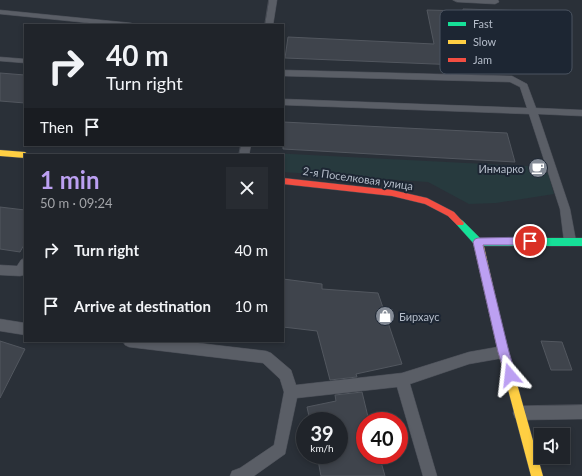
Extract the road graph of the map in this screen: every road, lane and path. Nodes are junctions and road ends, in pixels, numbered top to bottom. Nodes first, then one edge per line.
1 (273, 0) edge
2 (456, 0) edge
3 (494, 0) edge
4 (0, 12) edge
5 (121, 24) edge
6 (269, 24) edge
7 (0, 59) edge
8 (24, 61) edge
9 (284, 72) edge
10 (284, 102) edge
11 (532, 111) junction
12 (582, 113) edge
13 (0, 153) edge
14 (24, 155) edge
15 (284, 181) edge
16 (570, 241) junction
17 (478, 242) junction
18 (582, 242) edge
19 (24, 265) edge
20 (0, 270) edge
21 (0, 325) edge
22 (24, 329) edge
23 (138, 342) edge
24 (503, 352) junction
25 (402, 380) junction
26 (291, 392) junction
27 (582, 412) edge
28 (520, 413) junction
29 (237, 476) edge
30 (430, 476) edge
31 (537, 476) edge

1 - 6 lane
2 - 3 lane
4 - 5 lane
7 - 8 lane
9 - 11 lane
10 - 11 lane
11 - 12 lane
11 - 16 lane
13 - 14 street
15 - 17 street, 2-я Поселковая улица
16 - 17 street
16 - 18 street
17 - 24 street
19 - 20 lane
21 - 22 lane
23 - 26 lane
24 - 25 lane
24 - 28 street
25 - 26 lane
25 - 30 lane
26 - 29 lane
27 - 28 lane
28 - 31 street

